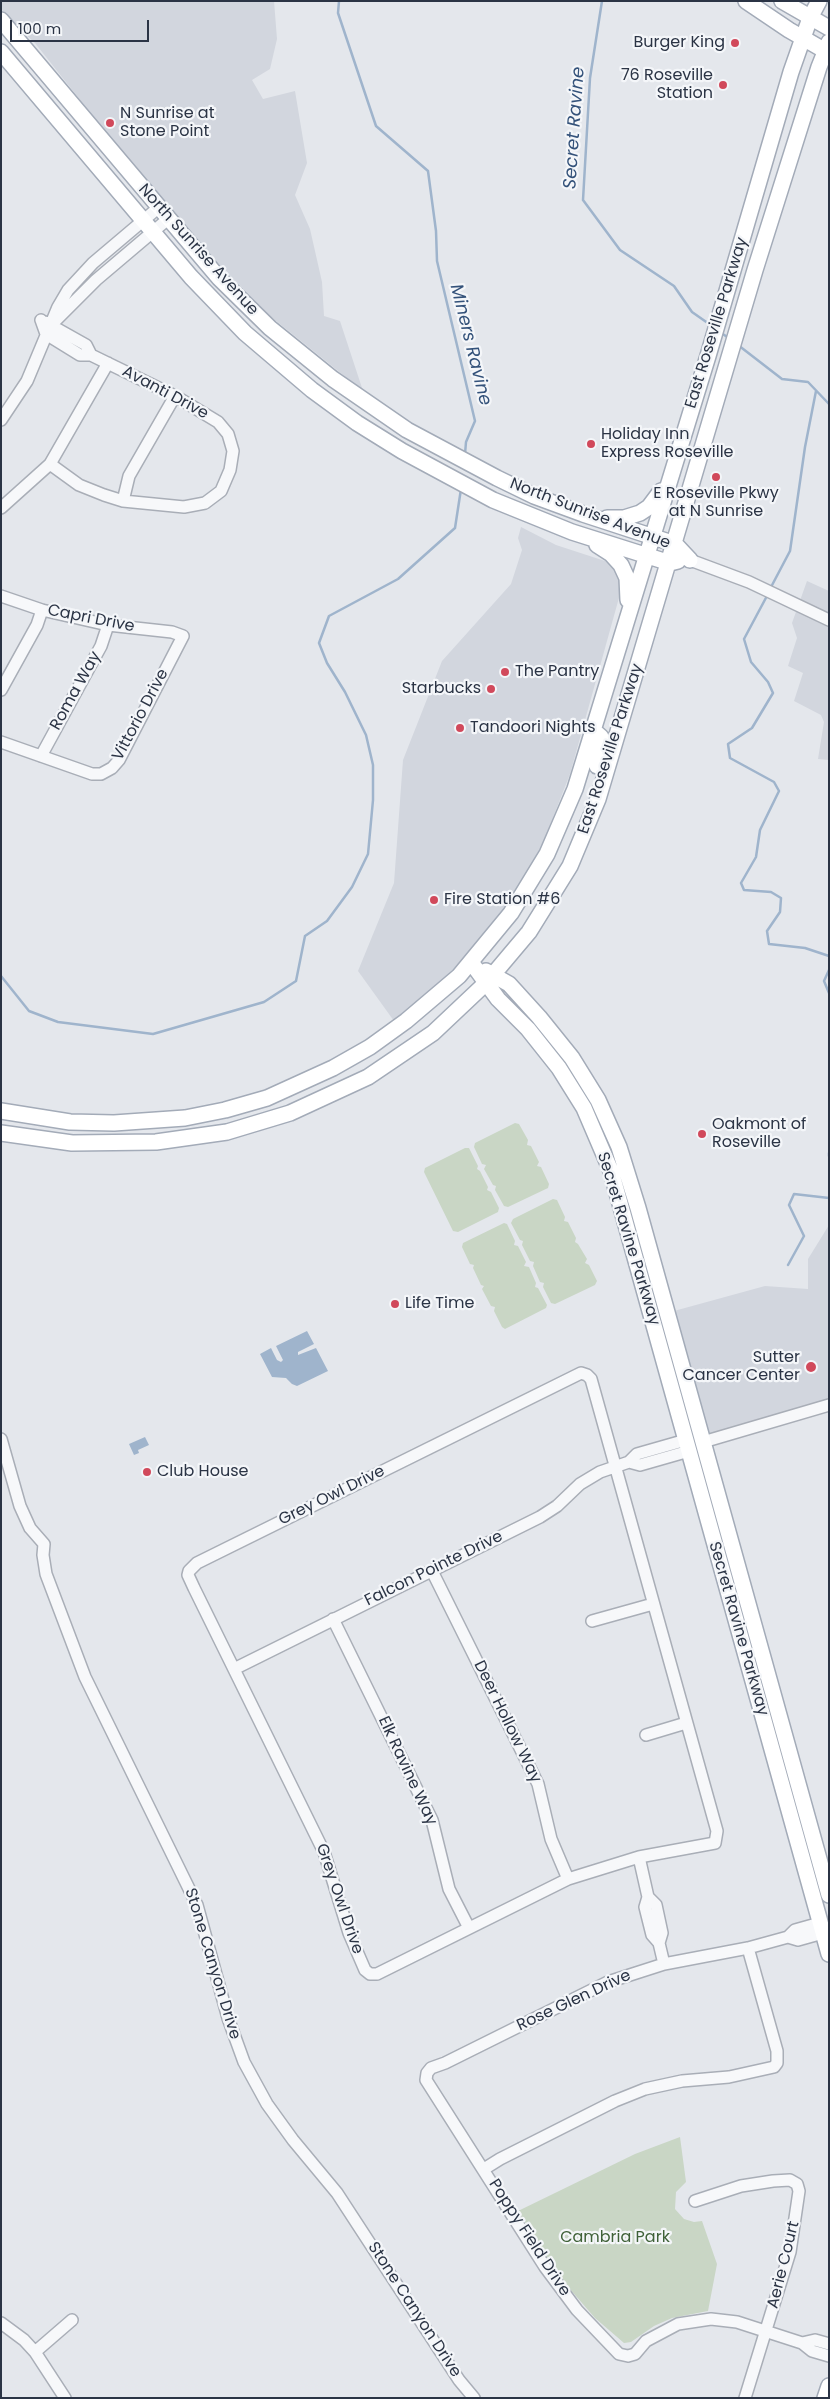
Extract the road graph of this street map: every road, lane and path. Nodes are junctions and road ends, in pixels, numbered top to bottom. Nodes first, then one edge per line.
1 (746, 1) edge
2 (782, 1) edge
3 (819, 1) edge
4 (810, 18) junction
5 (1, 20) edge
6 (829, 28) edge
7 (1, 36) edge
8 (803, 39) junction
9 (18, 41) junction
10 (827, 49) edge
11 (1, 51) edge
12 (93, 131) junction
13 (163, 214) junction
14 (142, 221) junction
15 (152, 233) junction
16 (49, 330) junction
17 (108, 363) junction
18 (175, 396) junction
19 (1, 420) edge
20 (50, 464) junction
21 (672, 470) junction
22 (123, 500) junction
23 (1, 508) edge
24 (583, 514) junction
25 (572, 532) junction
26 (651, 537) junction
27 (675, 544) junction
28 (646, 555) junction
29 (690, 560) junction
30 (670, 563) junction
31 (1, 596) edge
32 (42, 610) junction
33 (829, 620) edge
34 (626, 621) junction
35 (108, 626) junction
36 (183, 636) joint
37 (1, 690) edge
38 (593, 730) junction
39 (1, 742) edge
40 (41, 756) junction
41 (580, 843) junction
42 (471, 962) junction
43 (489, 979) junction
44 (2, 1112) edge
45 (1, 1133) edge
46 (829, 1405) edge
47 (1, 1439) edge
48 (703, 1442) junction
49 (687, 1446) junction
50 (615, 1466) junction
51 (432, 1571) junction
52 (653, 1604) junction
53 (333, 1620) junction
54 (592, 1621) dead end
55 (234, 1669) junction
56 (686, 1723) junction
57 (646, 1735) dead end
58 (639, 1857) junction
59 (568, 1879) junction
60 (829, 1895) edge
61 (825, 1927) edge
62 (468, 1928) junction
63 (748, 1948) junction
64 (829, 1954) edge
65 (664, 1964) junction
66 (427, 2073) joint
67 (484, 2169) junction
68 (695, 2201) dead end
69 (72, 2320) dead end
70 (1, 2323) edge
71 (766, 2332) junction
72 (802, 2343) junction
73 (829, 2344) edge
74 (36, 2352) junction
75 (829, 2356) edge
76 (829, 2386) edge
77 (65, 2398) edge
78 (474, 2398) edge
79 (745, 2398) edge
80 (825, 2398) edge

1 - 8 main road
2 - 4 main road
3 - 4 main road, East Roseville Parkway
4 - 6 main road
4 - 8 main road, East Roseville Parkway
5 - 9 main road, North Sunrise Avenue
7 - 9 main road
8 - 10 main road
8 - 21 main road, East Roseville Parkway
9 - 12 main road, North Sunrise Avenue
10 - 27 main road, East Roseville Parkway
11 - 12 main road
11 - 14 main road, North Sunrise Avenue
12 - 13 main road, North Sunrise Avenue
13 - 14 street
13 - 15 street
13 - 24 main road, North Sunrise Avenue
14 - 15 main road, North Sunrise Avenue
14 - 16 street
15 - 16 street
15 - 25 main road, North Sunrise Avenue
16 - 17 street, Avanti Drive
16 - 19 street
17 - 18 street, Avanti Drive
17 - 20 street
18 - 22 street
18 - 22 street, Avanti Drive
20 - 22 street, Avanti Drive
20 - 23 street
21 - 24 main road
21 - 26 main road, East Roseville Parkway
24 - 26 main road, North Sunrise Avenue
25 - 28 main road, North Sunrise Avenue
25 - 34 main road
26 - 27 main road, North Sunrise Avenue
26 - 28 main road, East Roseville Parkway
27 - 29 main road, North Sunrise Avenue
27 - 30 main road, East Roseville Parkway
28 - 30 main road, North Sunrise Avenue
28 - 34 main road, East Roseville Parkway
29 - 30 main road, North Sunrise Avenue
29 - 33 street
30 - 41 main road, East Roseville Parkway
31 - 32 street, Capri Drive
32 - 35 street, Capri Drive
32 - 37 street
34 - 38 main road, East Roseville Parkway
35 - 36 street, Capri Drive
35 - 40 street, Roma Way
36 - 40 street, Vittorio Drive
38 - 41 main road
38 - 42 main road, East Roseville Parkway
39 - 40 street, Vittorio Drive
41 - 43 main road, East Roseville Parkway
42 - 43 main road, Secret Ravine Parkway
42 - 44 main road, East Roseville Parkway
43 - 45 main road, East Roseville Parkway
43 - 48 main road, Secret Ravine Parkway
43 - 49 main road, Secret Ravine Parkway
46 - 48 street
47 - 78 street, Stone Canyon Drive
48 - 49 main road
48 - 60 main road, Secret Ravine Parkway
49 - 50 street, Falcon Pointe Drive
49 - 61 main road, Secret Ravine Parkway
50 - 51 street, Falcon Pointe Drive
50 - 52 street, Grey Owl Drive
50 - 55 street, Grey Owl Drive
51 - 53 street, Falcon Pointe Drive
51 - 59 street, Deer Hollow Way
52 - 54 street
52 - 56 street, Grey Owl Drive
53 - 55 street, Falcon Pointe Drive
53 - 62 street, Elk Ravine Way
55 - 62 street, Grey Owl Drive
56 - 57 street
56 - 58 street, Grey Owl Drive
58 - 59 street, Grey Owl Drive
58 - 65 street
59 - 62 street, Grey Owl Drive
61 - 63 street, Rose Glen Drive
61 - 64 main road, Secret Ravine Parkway
63 - 65 street, Rose Glen Drive
63 - 67 street
65 - 66 street, Rose Glen Drive
66 - 67 street, Poppy Field Drive
67 - 71 street, Poppy Field Drive
68 - 71 street, Aerie Court
69 - 74 street
70 - 74 street
71 - 72 street, Poppy Field Drive
71 - 79 street
72 - 73 street, Poppy Field Drive
72 - 75 street, Poppy Field Drive
74 - 77 street
76 - 80 main road

